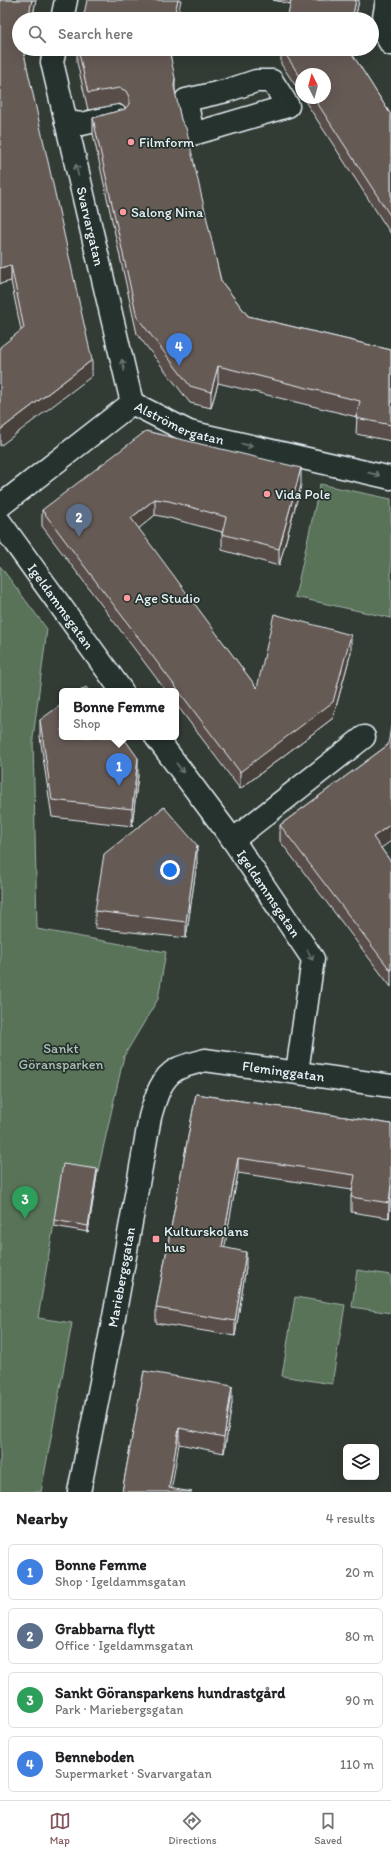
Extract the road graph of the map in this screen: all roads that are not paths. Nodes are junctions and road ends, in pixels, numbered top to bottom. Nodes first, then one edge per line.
1 (66, 0) edge
2 (387, 0) edge
3 (63, 12) edge
4 (391, 44) edge
5 (53, 56) edge
6 (117, 116) edge
7 (66, 122) junction
8 (132, 403) junction
9 (391, 478) edge
10 (0, 506) edge
11 (0, 522) edge
12 (119, 687) edge
13 (364, 737) dead end
14 (158, 740) edge
15 (233, 840) junction
16 (177, 1069) joint
17 (297, 1072) junction
18 (391, 1086) edge
19 (79, 1492) edge

1 - 3 street
2 - 4 street
5 - 7 street, Svarvargatan
6 - 7 street
8 -> 7 street, Svarvargatan
8 -> 9 street, Alströmergatan
8 - 10 street, Alströmergatan
11 - 12 street, Igeldammsgatan
13 - 15 street
14 -> 15 street, Igeldammsgatan
15 -> 17 street, Igeldammsgatan
16 - 17 street, Fleminggatan
16 - 19 street, Mariebergsgatan
17 - 18 street, Fleminggatan

